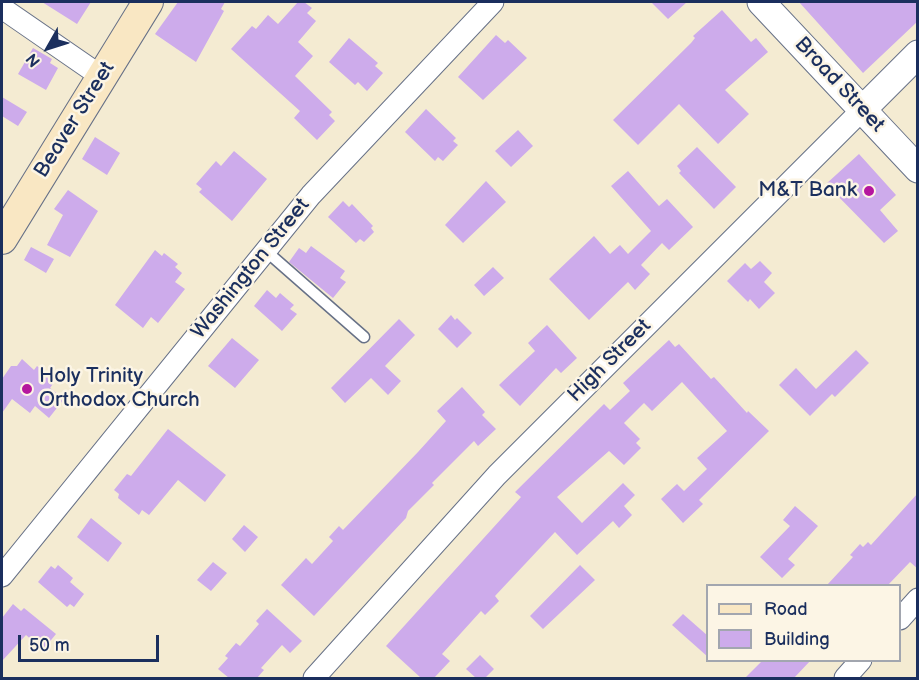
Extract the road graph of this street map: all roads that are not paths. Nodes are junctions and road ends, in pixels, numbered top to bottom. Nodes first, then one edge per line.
1 (148, 2) edge
2 (493, 2) edge
3 (761, 2) edge
4 (2, 8) edge
5 (918, 54) edge
6 (102, 77) junction
7 (862, 110) junction
8 (918, 169) edge
9 (2, 239) edge
10 (266, 251) junction
11 (364, 337) dead end
12 (2, 576) edge
13 (918, 599) edge
14 (901, 618) edge
15 (859, 662) edge
16 (314, 678) edge
17 (845, 678) edge

1 - 6 main road, Beaver Street
2 - 10 street, Washington Street
3 - 7 street, Broad Street
4 - 6 street
5 - 7 street, High Street
6 - 9 main road, Beaver Street
7 - 8 street, Broad Street
7 - 16 street, High Street
10 - 11 lane
10 - 12 street, Washington Street
13 - 14 street
15 - 17 street

